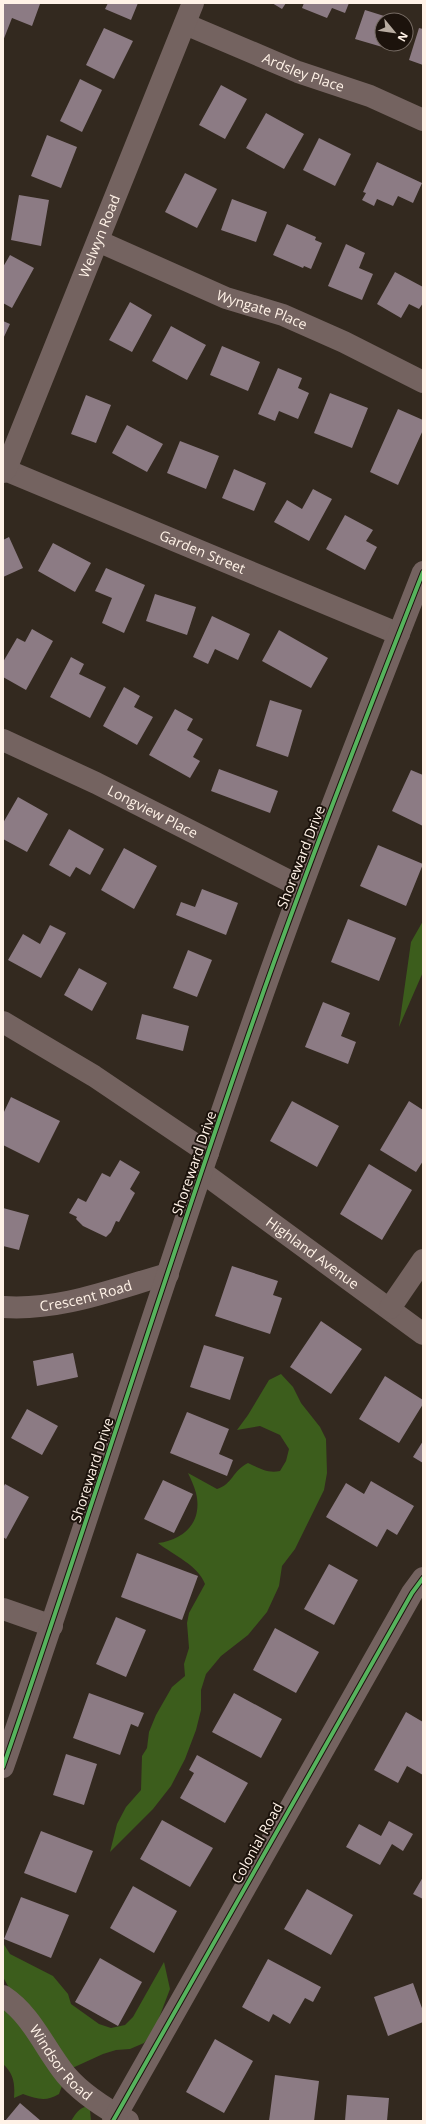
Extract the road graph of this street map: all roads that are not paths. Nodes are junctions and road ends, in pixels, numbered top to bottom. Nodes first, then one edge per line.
1 (193, 3) edge
2 (185, 24) junction
3 (423, 120) edge
4 (98, 241) junction
5 (423, 382) edge
6 (4, 470) edge
7 (423, 572) edge
8 (399, 634) junction
9 (3, 740) edge
10 (301, 886) junction
11 (3, 1022) edge
12 (205, 1163) junction
13 (423, 1260) edge
14 (168, 1274) junction
15 (3, 1307) edge
16 (390, 1308) junction
17 (423, 1334) edge
18 (423, 1578) edge
19 (3, 1609) edge
20 (52, 1626) junction
21 (3, 1767) edge
22 (3, 1996) edge
23 (119, 2119) edge

1 - 2 street, Welwyn Road
2 - 3 street, Ardsley Place
2 - 4 street, Welwyn Road
4 - 5 street, Wyngate Place
4 - 6 street, Welwyn Road
6 - 8 street, Garden Street
7 - 8 street, Shoreward Drive
8 - 10 street, Shoreward Drive
9 - 10 street, Longview Place
10 - 12 street, Shoreward Drive
11 - 12 street, Highland Avenue
12 - 14 street, Shoreward Drive
12 - 16 street, Highland Avenue
13 - 16 street
14 - 15 street, Crescent Road
14 - 20 street, Shoreward Drive
16 - 17 street, Highland Avenue
18 - 23 street, Colonial Road
19 - 20 street
20 - 21 street, Shoreward Drive
22 - 23 street, Windsor Road

